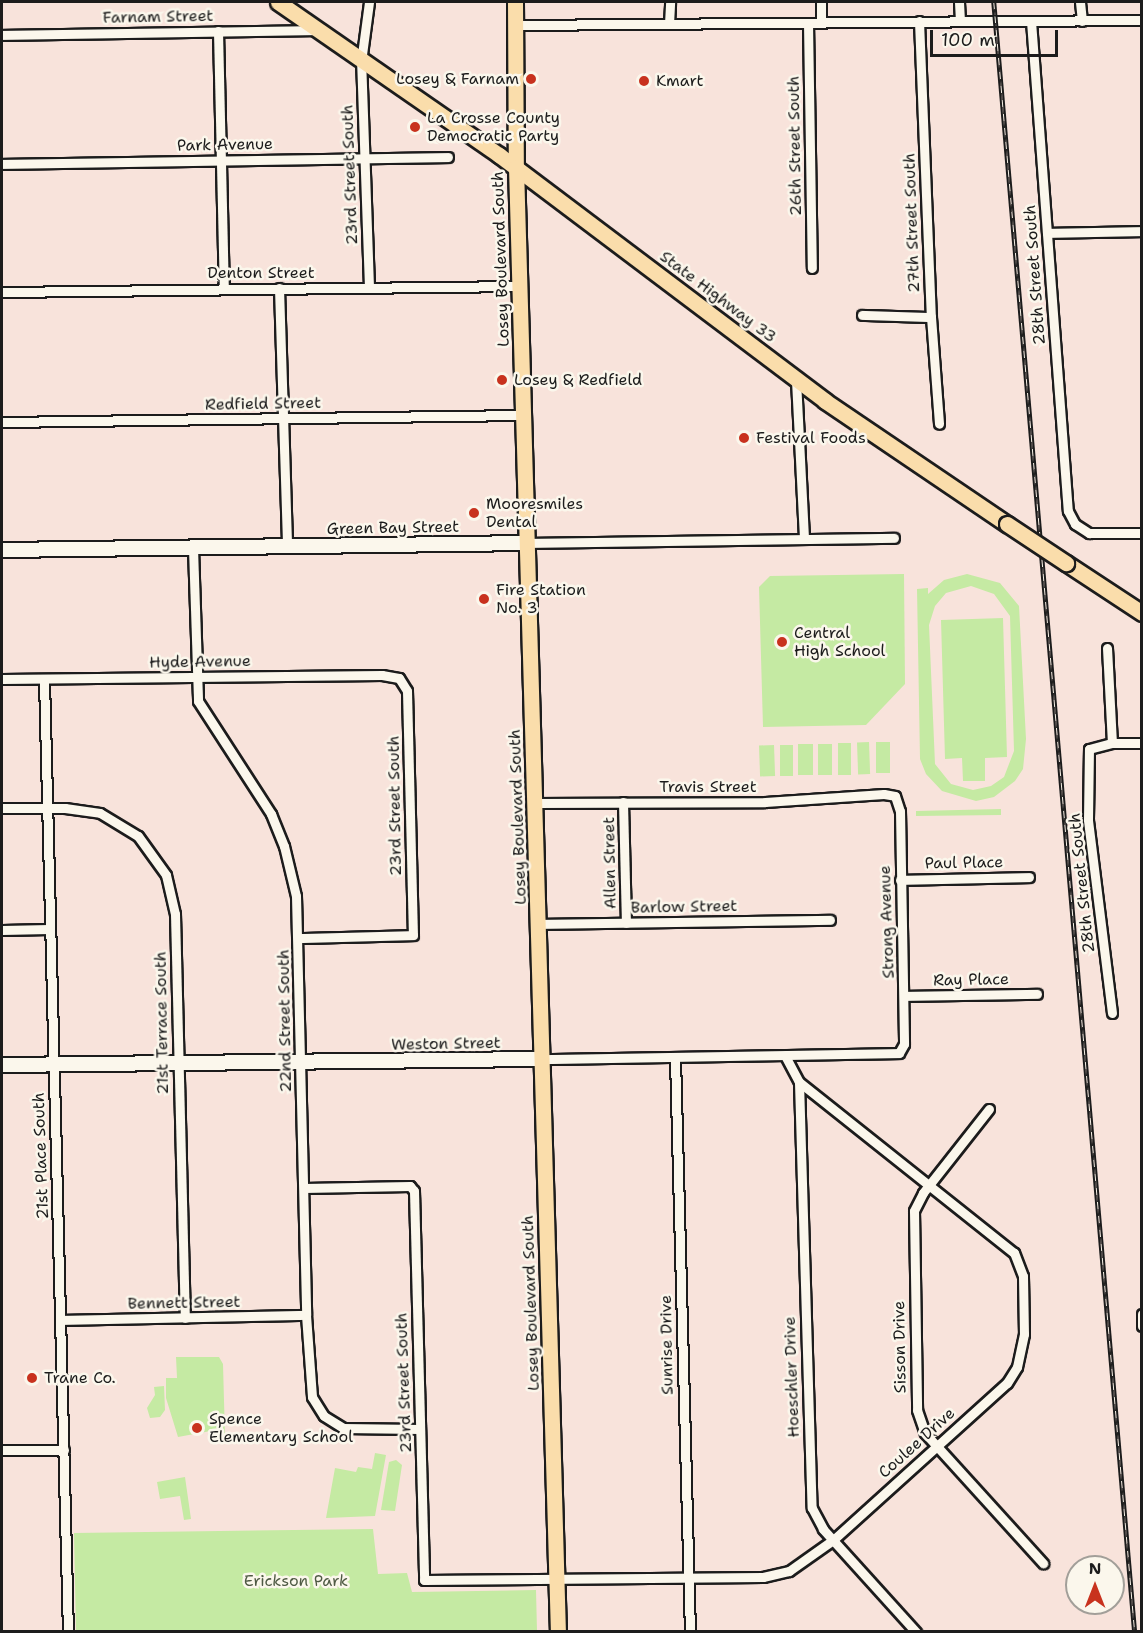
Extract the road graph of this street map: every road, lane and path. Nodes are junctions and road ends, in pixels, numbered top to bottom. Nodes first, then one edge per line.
1 (278, 2) edge
2 (369, 2) edge
3 (516, 2) edge
4 (670, 2) edge
5 (821, 2) edge
6 (959, 2) edge
7 (1080, 2) edge
8 (1142, 20) edge
9 (919, 21) junction
10 (960, 21) junction
11 (1031, 21) junction
12 (1082, 21) junction
13 (808, 23) junction
14 (821, 23) junction
15 (669, 24) junction
16 (514, 25) junction
17 (316, 30) junction
18 (218, 32) junction
19 (2, 35) edge
20 (361, 62) junction
21 (448, 157) dead end
22 (366, 158) junction
23 (221, 160) junction
24 (2, 164) edge
25 (516, 167) junction
26 (1142, 231) edge
27 (1047, 233) junction
28 (812, 267) dead end
29 (520, 286) junction
30 (224, 288) junction
31 (279, 288) junction
32 (369, 288) junction
33 (2, 292) edge
34 (862, 315) dead end
35 (931, 317) junction
36 (796, 380) junction
37 (524, 415) junction
38 (283, 419) junction
39 (2, 422) edge
40 (939, 424) dead end
41 (1142, 533) edge
42 (894, 538) dead end
43 (804, 539) junction
44 (528, 543) junction
45 (287, 546) junction
46 (193, 548) junction
47 (2, 550) edge
48 (1142, 613) edge
49 (1107, 648) dead end
50 (196, 677) junction
51 (399, 678) joint
52 (2, 679) edge
53 (44, 679) junction
54 (1112, 743) junction
55 (1142, 743) edge
56 (880, 796) joint
57 (623, 802) junction
58 (536, 803) junction
59 (2, 808) edge
60 (46, 808) junction
61 (1029, 877) dead end
62 (900, 880) junction
63 (830, 920) dead end
64 (626, 923) junction
65 (539, 924) junction
66 (49, 929) junction
67 (2, 930) edge
68 (298, 938) junction
69 (1037, 994) dead end
70 (904, 996) junction
71 (1112, 1013) dead end
72 (890, 1054) joint
73 (785, 1056) junction
74 (675, 1057) junction
75 (542, 1059) junction
76 (301, 1062) junction
77 (178, 1063) junction
78 (2, 1065) edge
79 (53, 1065) junction
80 (799, 1082) junction
81 (989, 1109) dead end
82 (929, 1185) junction
83 (304, 1188) junction
84 (1141, 1314) edge
85 (306, 1315) junction
86 (186, 1318) junction
87 (63, 1320) junction
88 (1142, 1326) edge
89 (420, 1429) junction
90 (936, 1446) junction
91 (2, 1450) edge
92 (64, 1450) junction
93 (833, 1540) junction
94 (1043, 1563) dead end
95 (688, 1578) junction
96 (424, 1580) joint
97 (557, 1580) junction
98 (68, 1632) edge
99 (558, 1632) edge
100 (690, 1632) edge
101 (916, 1632) edge

1 - 17 main road, State Highway 33
2 - 20 street, 23rd Street South
3 - 16 main road, Losey Boulevard South
4 - 15 street
5 - 14 street
6 - 10 street
7 - 12 street
8 - 12 street
9 - 10 street
9 - 14 street
9 - 35 street, 27th Street South
10 - 11 street
11 - 12 street
11 - 27 street, 28th Street South
13 - 14 street
13 - 15 street
13 - 28 street, 26th Street South
15 - 16 street
16 - 25 main road, Losey Boulevard South
17 - 18 street, Farnam Street
17 - 20 main road, State Highway 33
18 - 19 street, Farnam Street
18 - 23 street
20 - 22 street, 23rd Street South
20 - 25 main road, State Highway 33
21 - 22 street, Park Avenue
22 - 23 street, Park Avenue
22 - 32 street, 23rd Street South
23 - 24 street, Park Avenue
23 - 30 street
25 - 29 main road, Losey Boulevard South
25 - 36 main road, State Highway 33
26 - 27 street
27 - 41 street, 28th Street South
29 - 32 street, Denton Street
29 - 37 main road, Losey Boulevard South
30 - 31 street, Denton Street
30 - 33 street, Denton Street
31 - 32 street, Denton Street
31 - 38 street
34 - 35 street
35 - 40 street, 27th Street South
36 - 43 street
36 - 48 main road, State Highway 33, bridge
37 - 38 street, Redfield Street
37 - 44 main road, Losey Boulevard South
38 - 39 street, Redfield Street
38 - 45 street
42 - 43 street, Green Bay Street
43 - 44 street, Green Bay Street
44 - 45 street, Green Bay Street
44 - 58 main road, Losey Boulevard South
45 - 46 street, Green Bay Street
46 - 47 street, Green Bay Street
46 - 50 street, 22nd Street South
49 - 54 street
50 - 51 street, Hyde Avenue
50 - 53 street, Hyde Avenue
50 - 68 street, 22nd Street South
51 - 68 street, 23rd Street South
52 - 53 street, Hyde Avenue
53 - 60 street, 21st Place South
54 - 55 street
54 - 71 street, 28th Street South
56 - 57 street, Travis Street
56 - 62 street, Strong Avenue
57 - 58 street, Travis Street
57 - 64 street, Allen Street
58 - 65 main road, Losey Boulevard South
59 - 60 street
60 - 66 street, 21st Place South
60 - 77 street, 21st Terrace South
61 - 62 street, Paul Place
62 - 70 street, Strong Avenue
63 - 64 street, Barlow Street
64 - 65 street, Barlow Street
65 - 75 main road, Losey Boulevard South
66 - 67 street
66 - 79 street, 21st Place South
68 - 76 street, 22nd Street South
69 - 70 street, Ray Place
70 - 72 street, Strong Avenue
72 - 73 street, Weston Street
73 - 74 street, Weston Street
73 - 80 street, Coulee Drive
74 - 75 street, Weston Street
74 - 95 street, Sunrise Drive
75 - 76 street, Weston Street
75 - 97 main road, Losey Boulevard South
76 - 77 street, Weston Street
76 - 83 street, 22nd Street South
77 - 79 street, Weston Street
77 - 86 street, 21st Terrace South
78 - 79 street, Weston Street
79 - 87 street, 21st Place South
80 - 82 street, Coulee Drive
80 - 93 street, Hoeschler Drive
81 - 82 street, Sisson Drive
82 - 90 street, Sisson Drive
82 - 90 street, Coulee Drive
83 - 85 street, 22nd Street South
83 - 89 street, 23rd Street South
84 - 88 street
85 - 86 street, Bennett Street
85 - 89 street, 22nd Street South
86 - 87 street, Bennett Street
87 - 92 street, 21st Place South
89 - 96 street, 23rd Street South
90 - 93 street, Coulee Drive
90 - 94 street, Sisson Drive
91 - 92 street
92 - 98 street, 21st Place South
93 - 95 street, Coulee Drive
93 - 101 street, Hoeschler Drive
95 - 97 street, Coulee Drive
95 - 100 street, Sunrise Drive
96 - 97 street, Coulee Drive
97 - 99 main road, Losey Boulevard South

